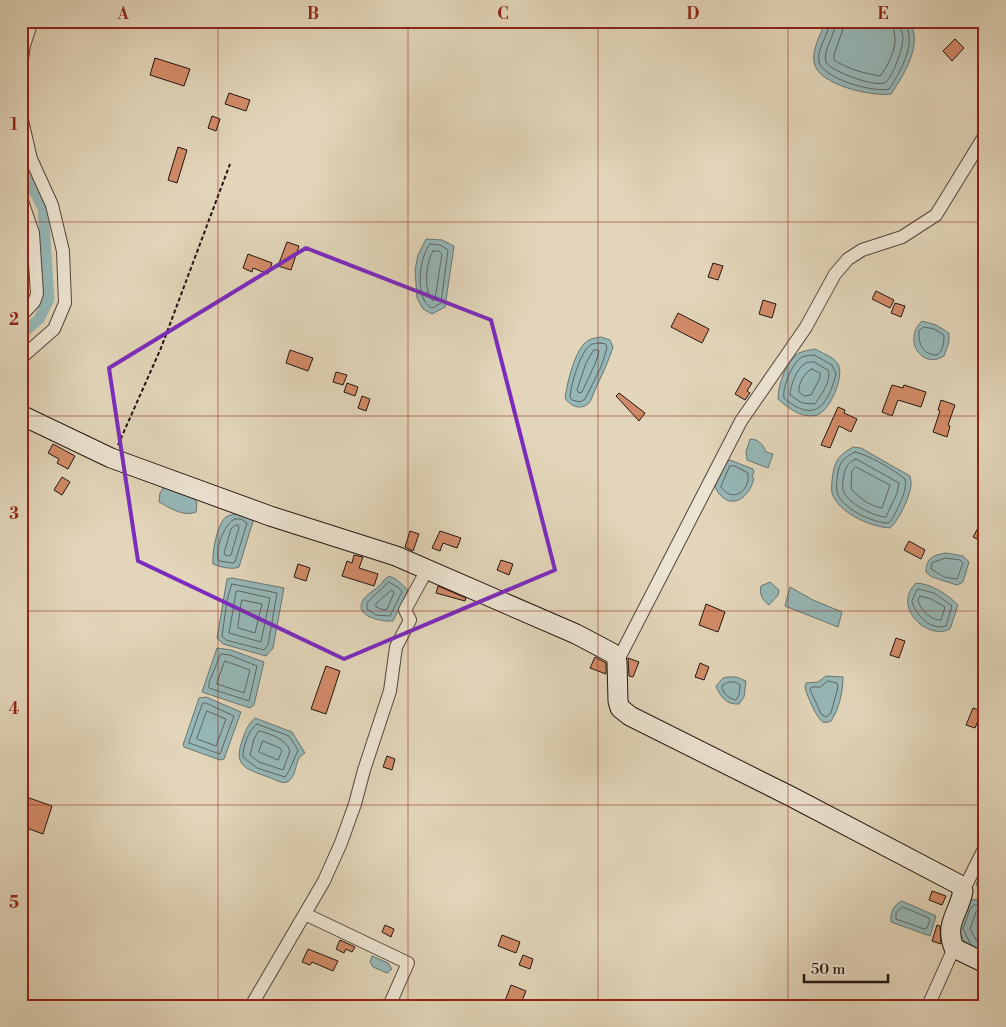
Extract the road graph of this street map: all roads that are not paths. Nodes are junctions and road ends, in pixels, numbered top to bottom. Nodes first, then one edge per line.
1 (32, 21) edge
2 (21, 66) edge
3 (21, 116) edge
4 (985, 135) edge
5 (21, 198) edge
6 (21, 316) edge
7 (21, 358) edge
8 (21, 415) edge
9 (428, 568) junction
10 (617, 662) junction
11 (985, 847) edge
12 (963, 891) junction
13 (305, 914) junction
14 (954, 948) junction
15 (985, 963) edge
16 (251, 1006) edge
17 (389, 1006) edge
18 (928, 1006) edge

1 - 2 street
3 - 7 street
4 - 10 street
5 - 6 street
8 - 9 main road
9 - 10 main road
9 - 13 street
10 - 12 main road
11 - 12 street
12 - 14 main road
13 - 16 street
13 - 17 street
14 - 15 main road
14 - 18 street

